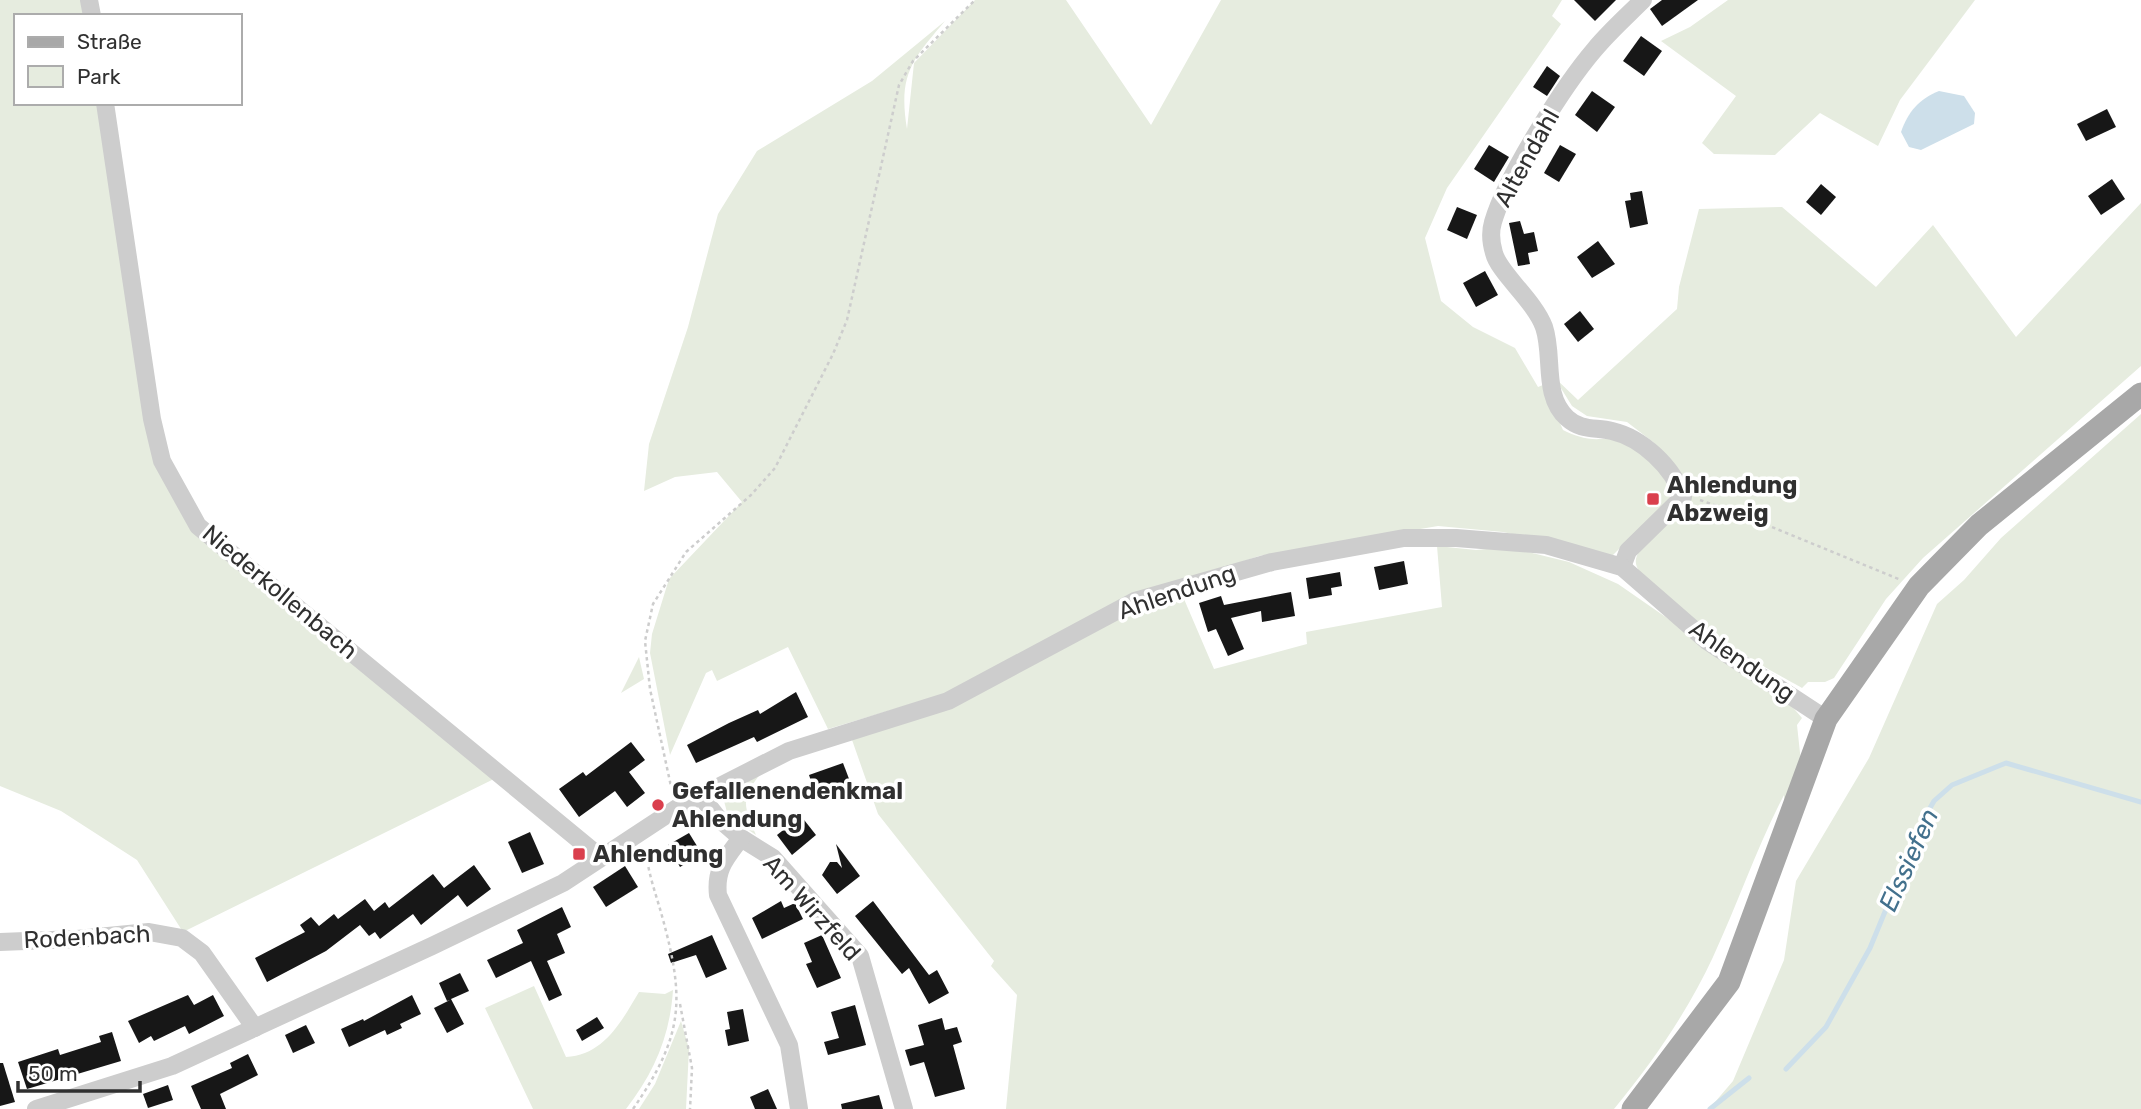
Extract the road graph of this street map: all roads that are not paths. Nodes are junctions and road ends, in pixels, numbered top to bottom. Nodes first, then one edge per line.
1 (1643, 0) edge
2 (105, 105) edge
3 (2141, 394) edge
4 (1622, 567) junction
5 (1826, 719) junction
6 (701, 795) junction
7 (741, 838) junction
8 (600, 857) junction
9 (0, 942) edge
10 (255, 1028) junction
11 (36, 1109) edge
12 (799, 1109) edge
13 (904, 1109) edge
14 (1633, 1109) edge

1 - 4 street, Altendahl
2 - 8 street, Niederkollenbach
3 - 5 main road
4 - 5 street, Ahlendung
4 - 6 street, Ahlendung
5 - 14 main road
6 - 7 street, Am Wirzfeld
6 - 8 street, Ahlendung
7 - 12 street, Am Wirzfeld
7 - 13 street, Am Wirzfeld
8 - 10 street, Ahlendung
9 - 10 street, Rodenbach
10 - 11 street, Ahlendung

